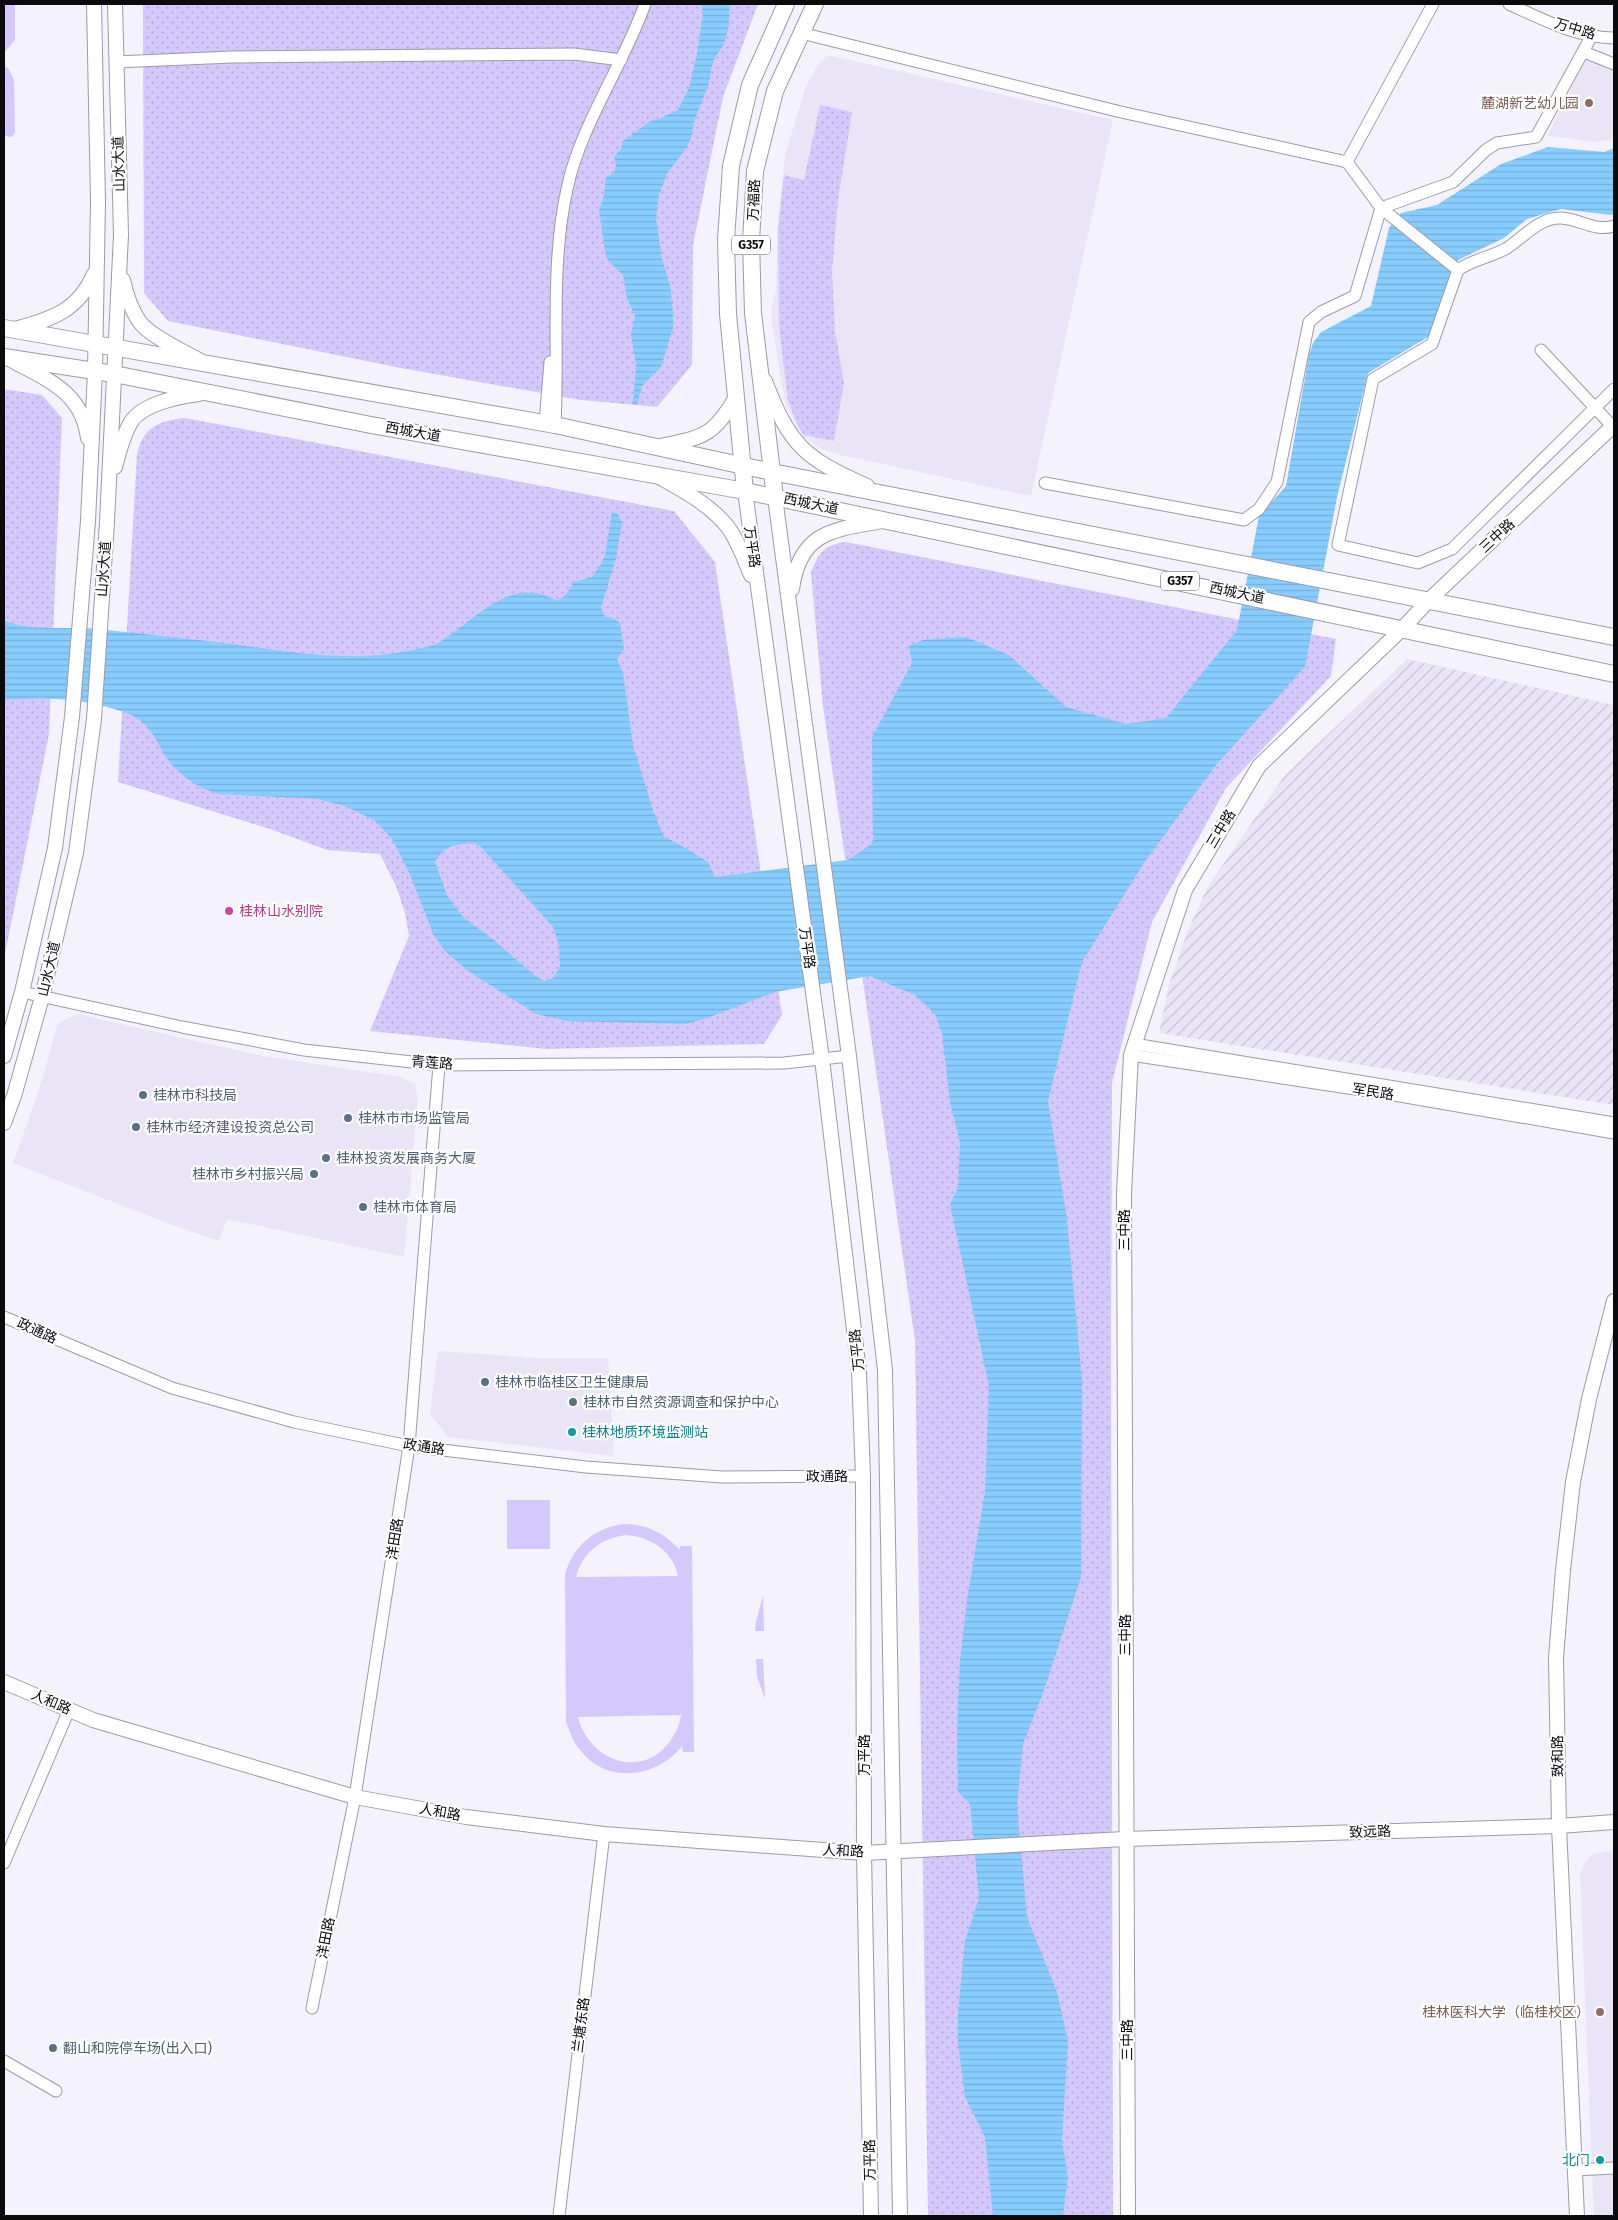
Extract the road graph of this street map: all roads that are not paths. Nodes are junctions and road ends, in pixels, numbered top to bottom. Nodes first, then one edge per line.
1 (94, 4) edge
2 (114, 4) edge
3 (639, 4) edge
4 (644, 4) edge
5 (786, 4) edge
6 (814, 4) edge
7 (1433, 4) edge
8 (1509, 4) edge
9 (801, 33) junction
10 (1591, 37) junction
11 (1614, 38) edge
12 (1584, 52) junction
13 (618, 60) junction
14 (116, 62) junction
15 (1614, 64) edge
16 (1347, 162) junction
17 (1380, 208) junction
18 (1614, 226) edge
19 (97, 266) junction
20 (119, 266) junction
21 (1458, 270) junction
22 (9, 329) edge
23 (95, 344) junction
24 (116, 348) junction
25 (1541, 350) dead end
26 (5, 357) edge
27 (206, 364) junction
28 (759, 368) junction
29 (95, 371) junction
30 (114, 374) junction
31 (1614, 389) edge
32 (207, 392) junction
33 (736, 397) junction
34 (1594, 408) junction
35 (550, 424) junction
36 (1614, 426) edge
37 (656, 447) junction
38 (90, 461) junction
39 (743, 466) junction
40 (772, 472) junction
41 (654, 474) junction
42 (1045, 483) dead end
43 (109, 484) junction
44 (745, 491) junction
45 (884, 494) junction
46 (775, 497) junction
47 (888, 520) junction
48 (759, 597) junction
49 (1429, 600) junction
50 (789, 607) junction
51 (1403, 628) junction
52 (1614, 637) edge
53 (1614, 674) edge
54 (22, 992) junction
55 (42, 997) junction
56 (1132, 1050) junction
57 (4, 1056) edge
58 (849, 1056) junction
59 (822, 1059) junction
60 (439, 1065) junction
61 (4, 1123) edge
62 (1614, 1123) edge
63 (1614, 1133) edge
64 (1614, 1300) edge
65 (4, 1317) edge
66 (409, 1446) junction
67 (863, 1476) junction
68 (4, 1682) edge
69 (69, 1710) junction
70 (355, 1797) junction
71 (1614, 1822) edge
72 (1559, 1826) junction
73 (604, 1834) junction
74 (1125, 1839) junction
75 (894, 1852) junction
76 (864, 1853) junction
77 (4, 1863) edge
78 (312, 2008) dead end
79 (4, 2062) edge
80 (56, 2091) dead end
81 (1614, 2168) edge
82 (1575, 2170) junction
83 (559, 2216) edge
84 (871, 2216) edge
85 (900, 2216) edge
86 (1128, 2216) edge
87 (1577, 2216) edge

1 - 19 main road, 山水大道
2 - 14 main road, 山水大道
3 - 13 street
4 - 13 street
5 - 33 highway, 万福路 / G357
6 - 9 highway, 万福路 / G357
7 - 16 street
8 - 10 street, 万中路
9 - 16 street
9 - 28 highway, 万福路 / G357
10 - 11 street, 万中路
10 - 12 street
12 - 15 street
12 - 17 street
13 - 14 street
13 - 35 street
14 - 20 main road, 山水大道
16 - 17 street
17 - 21 street
17 - 42 street
18 - 21 street
19 - 22 main road
19 - 23 main road, 山水大道
20 - 24 main road, 山水大道
20 - 27 main road
21 - 34 street
22 - 23 highway, 西城大道
23 - 24 highway, 西城大道
23 - 29 main road, 山水大道
24 - 27 highway, 西城大道
24 - 30 main road, 山水大道
25 - 34 street
26 - 29 highway, 西城大道
26 - 38 main road
27 - 35 highway, 西城大道
28 - 40 highway, 万福路 / G357
28 - 45 main road
29 - 30 highway, 西城大道
29 - 38 main road, 山水大道
30 - 32 highway, 西城大道
30 - 43 main road, 山水大道
31 - 34 street
32 - 41 highway, 西城大道
32 - 43 main road
33 - 37 main road
33 - 39 highway, 万福路 / G357
34 - 36 street
35 - 37 highway, 西城大道
36 - 49 main road, 三中路
37 - 39 highway, 西城大道
38 - 54 main road, 山水大道
39 - 40 highway, 西城大道 / G357
39 - 44 highway, 万福路 / G357
40 - 45 highway, 西城大道 / G357
40 - 46 highway, 万福路 / G357
41 - 44 highway, 西城大道
41 - 48 main road
43 - 55 main road, 山水大道
44 - 46 highway, 西城大道 / G357
44 - 48 main road, 万平路
45 - 49 highway, 西城大道 / G357
46 - 47 highway, 西城大道 / G357
46 - 50 main road, 万平路
47 - 50 main road
47 - 51 highway, 西城大道 / G357
48 - 59 main road, 万平路
49 - 51 main road, 三中路
49 - 52 highway, 西城大道 / G357
50 - 58 main road, 万平路
51 - 53 highway, 西城大道 / G357
51 - 56 main road, 三中路
54 - 55 street, 青莲路
54 - 57 main road, 山水大道
55 - 60 street, 青莲路
55 - 61 main road, 山水大道
56 - 62 street, 军民路
56 - 63 street, 军民路
56 - 74 main road, 三中路
58 - 59 street, 青莲路
58 - 75 main road, 万平路
59 - 60 street, 青莲路
59 - 67 main road, 万平路
60 - 66 street, 洋田路
64 - 72 main road, 致和路
65 - 66 street, 政通路
66 - 67 street, 政通路
66 - 70 street, 洋田路
67 - 76 main road, 万平路
68 - 69 main road, 人和路
69 - 70 main road, 人和路
69 - 77 street
70 - 73 main road, 人和路
70 - 78 street, 洋田路
71 - 72 main road, 致远路
72 - 74 main road, 致远路
72 - 82 main road, 致和路
73 - 76 main road, 人和路
73 - 83 street, 兰塘东路
74 - 75 main road, 致远路
74 - 86 main road, 三中路
75 - 76 main road, 人和路
75 - 85 main road, 万平路
76 - 84 main road, 万平路
79 - 80 street
81 - 82 street
82 - 87 main road, 致和路

